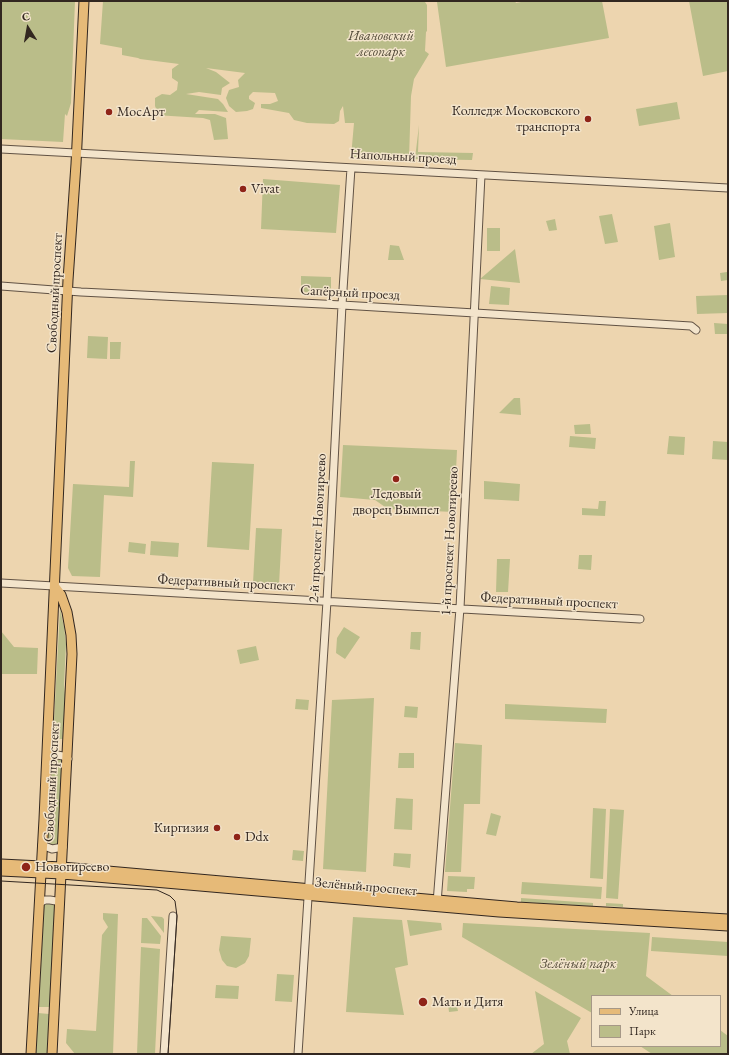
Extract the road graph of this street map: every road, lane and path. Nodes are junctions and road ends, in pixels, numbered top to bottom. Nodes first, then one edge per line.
1 (84, 1) edge
2 (1, 150) edge
3 (77, 154) junction
4 (351, 168) junction
5 (481, 175) junction
6 (728, 188) edge
7 (1, 286) edge
8 (68, 291) junction
9 (342, 306) junction
10 (474, 313) junction
11 (696, 330) dead end
12 (1, 583) edge
13 (55, 587) junction
14 (327, 602) junction
15 (460, 608) junction
16 (640, 619) dead end
17 (68, 759) junction
18 (47, 760) junction
19 (42, 846) junction
20 (63, 846) junction
21 (1, 864) edge
22 (41, 870) junction
23 (1, 871) edge
24 (62, 871) junction
25 (307, 892) junction
26 (39, 903) junction
27 (60, 904) junction
28 (437, 904) junction
29 (173, 916) dead end
30 (728, 919) edge
31 (728, 926) edge
32 (31, 1054) edge
33 (52, 1054) edge
34 (164, 1054) edge
35 (298, 1054) edge

1 - 3 main road, Свободный проспект
2 - 3 street, Напольный проезд
3 - 4 street, Напольный проезд
3 - 8 main road, Свободный проспект
4 - 5 street, Напольный проезд
4 - 9 street, 2-й проспект Новогиреево
5 - 6 street, Напольный проезд
5 - 10 street, 1-й проспект Новогиреево
7 - 8 street, Сапёрный проезд
8 - 9 street, Сапёрный проезд
8 - 13 main road, Свободный проспект
9 - 10 street, Сапёрный проезд
9 - 14 street, 2-й проспект Новогиреево
10 - 11 street, Сапёрный проезд
10 - 15 street, 1-й проспект Новогиреево
12 - 13 street, Федеративный проспект
13 - 14 street, Федеративный проспект
13 - 17 main road, Свободный проспект
13 - 18 main road, Свободный проспект
14 - 15 street, Федеративный проспект
14 - 25 street, 2-й проспект Новогиреево
15 - 16 street, Федеративный проспект
15 - 28 street, 1-й проспект Новогиреево
17 - 18 street
17 - 20 main road, Свободный проспект
18 - 19 main road, Свободный проспект
19 - 20 street
19 - 22 main road, Свободный проспект
20 - 24 main road, Свободный проспект
21 - 22 main road, Зелёный проспект
22 - 23 main road, Зелёный проспект
22 - 24 main road, Зелёный проспект
22 - 26 main road, Свободный проспект
24 - 25 main road, Зелёный проспект
24 - 27 main road, Свободный проспект
25 - 28 main road, Зелёный проспект
25 - 35 street, 2-й проспект Новогиреево
26 - 27 street
26 - 32 main road, Свободный проспект
27 - 33 main road, Свободный проспект
28 - 30 main road, Зелёный проспект
28 - 31 main road, Зелёный проспект
29 - 34 street

